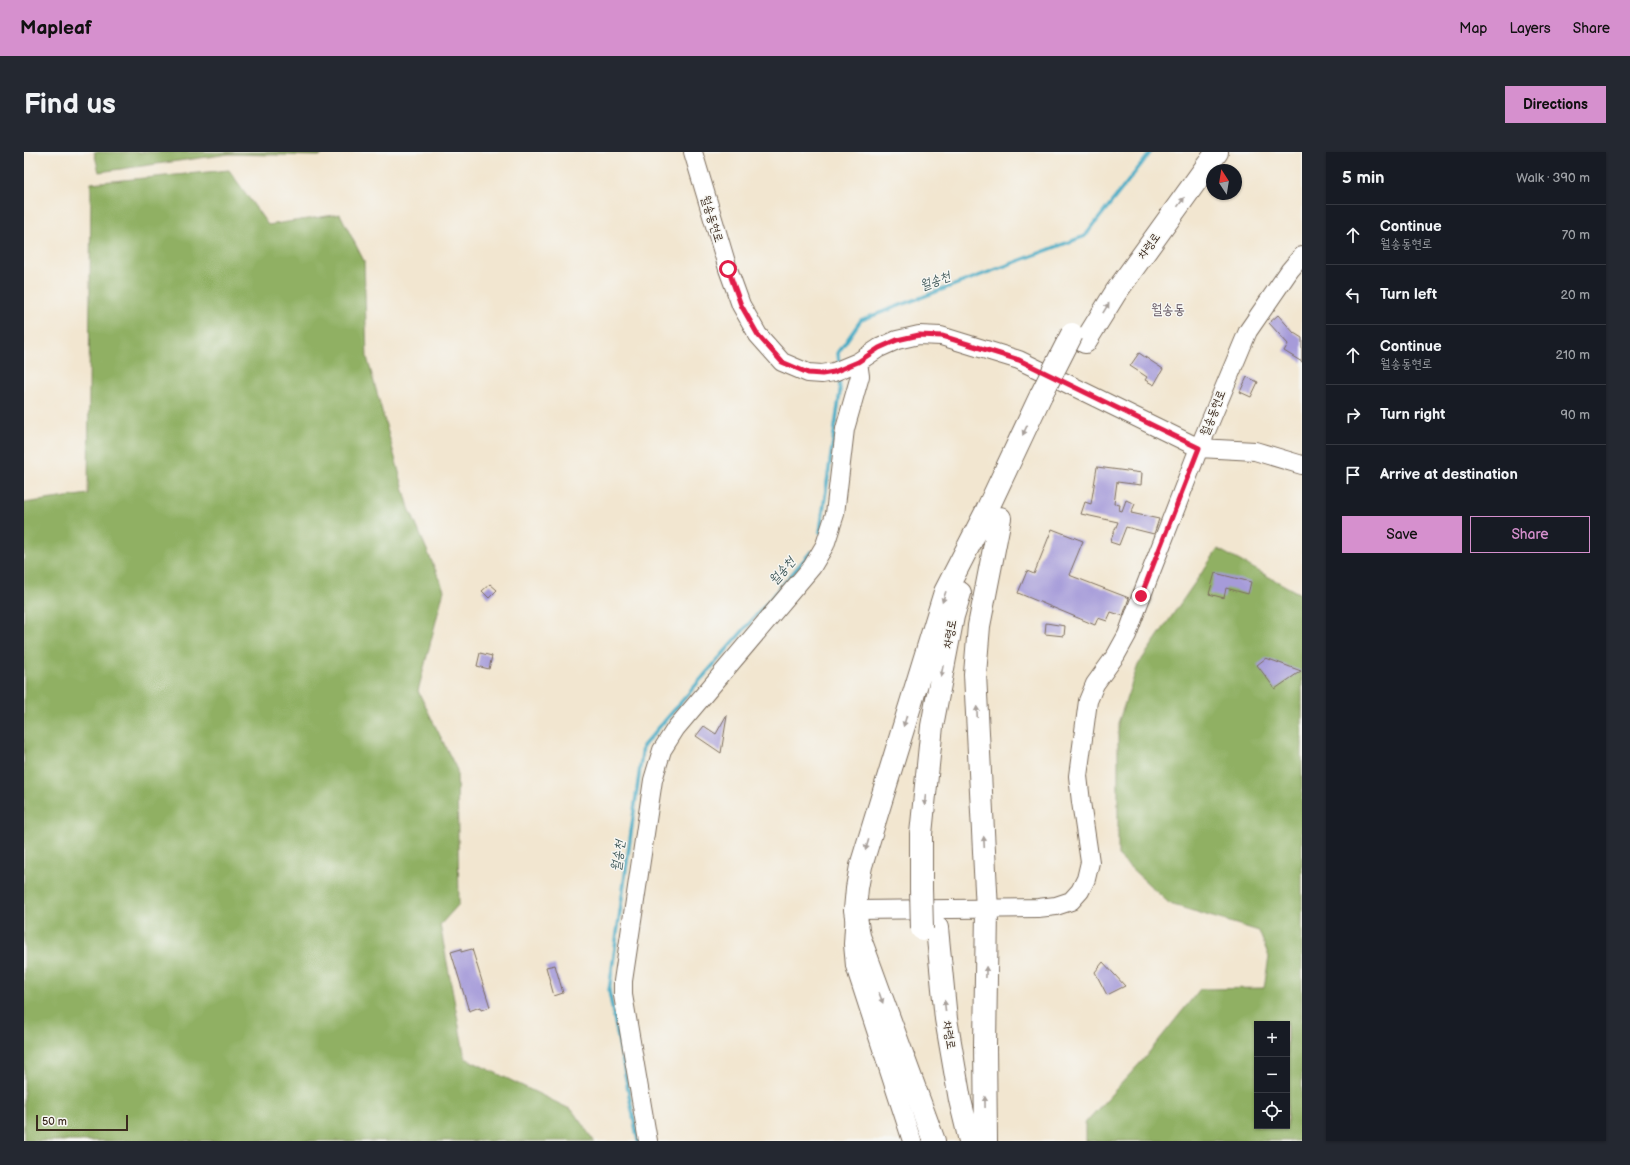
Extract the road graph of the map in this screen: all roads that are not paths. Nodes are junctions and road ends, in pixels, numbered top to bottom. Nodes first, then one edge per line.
1 (693, 152) edge
2 (1199, 152) edge
3 (1217, 152) edge
4 (1302, 256) edge
5 (1079, 338) junction
6 (853, 365) junction
7 (1199, 448) junction
8 (1302, 465) edge
9 (993, 515) junction
10 (855, 910) junction
11 (988, 910) junction
12 (930, 929) junction
13 (648, 1141) edge
14 (912, 1141) edge
15 (934, 1141) edge
16 (954, 1141) edge
17 (970, 1141) edge
18 (986, 1141) edge

1 - 6 street, 월송동현로
2 - 5 highway, 차령로
5 -> 3 highway, 차령로
4 - 7 street, 월송동현로
5 - 9 highway, 차령로, bridge
6 - 7 street, 월송동현로
6 - 13 street
7 - 8 street
7 - 11 street
9 -> 10 highway
11 -> 9 highway
9 - 12 highway, 차령로
10 - 11 street
10 - 14 street
10 -> 15 highway
18 -> 11 highway
12 - 16 highway, 차령로
17 -> 12 highway, 차령로

